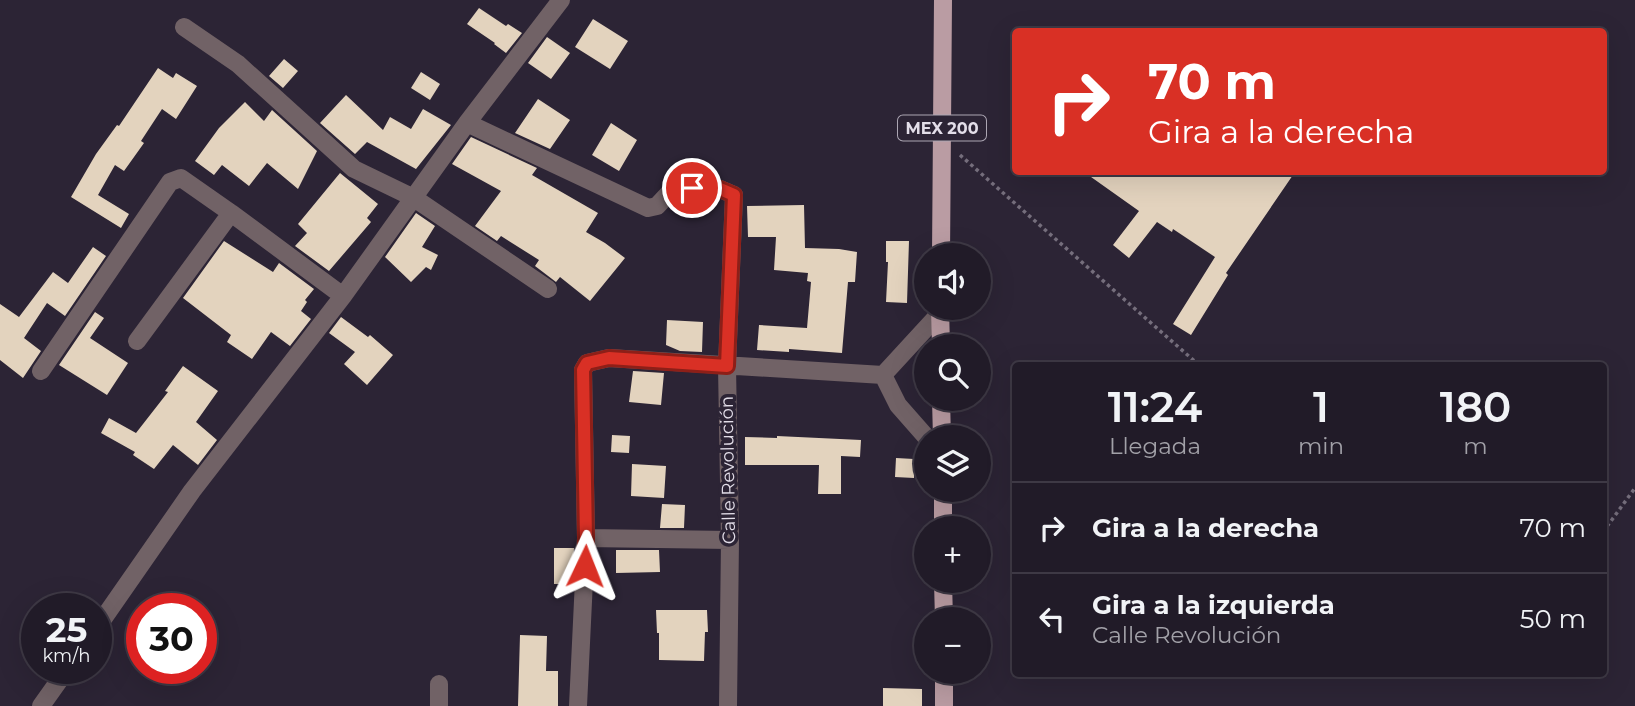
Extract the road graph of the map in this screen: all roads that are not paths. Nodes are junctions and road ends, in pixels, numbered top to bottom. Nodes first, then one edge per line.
1 (561, 0) edge
2 (943, 0) edge
3 (184, 27) dead end
4 (467, 123) junction
5 (414, 198) junction
6 (231, 213) junction
7 (941, 243) edge
8 (548, 289) dead end
9 (343, 296) junction
10 (932, 320) edge
11 (137, 341) dead end
12 (727, 366) junction
13 (41, 371) dead end
14 (883, 375) junction
15 (916, 425) edge
16 (586, 538) junction
17 (730, 540) junction
18 (112, 606) edge
19 (57, 684) edge
20 (439, 684) dead end
21 (944, 684) edge
22 (41, 706) edge
23 (439, 706) edge
24 (578, 706) edge
25 (728, 706) edge
26 (944, 706) edge

1 - 4 street
2 - 7 main road, MEX 200
3 - 5 street
4 - 5 street
4 - 12 street, Calle Revolución
5 - 8 street
5 - 9 street
6 - 9 street
6 - 11 street
6 - 13 street
9 - 18 street
10 - 14 street
12 - 14 street
12 - 16 street
12 - 17 street, Calle Revolución
14 - 15 street
16 - 17 street
16 - 24 street
17 - 25 street, Calle Revolución
19 - 22 street
20 - 23 street
21 - 26 main road

